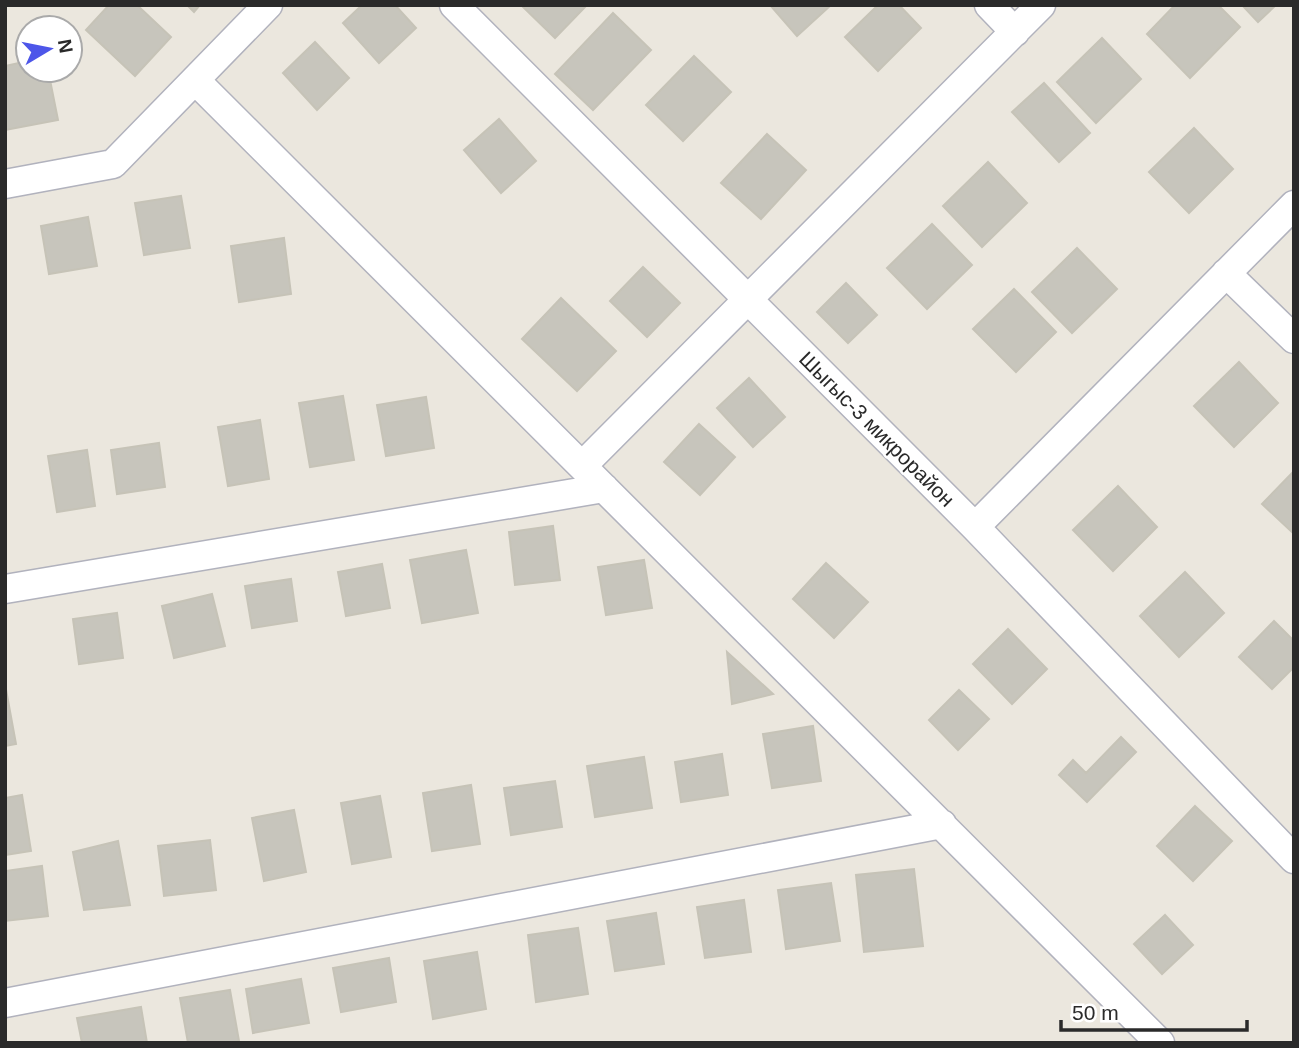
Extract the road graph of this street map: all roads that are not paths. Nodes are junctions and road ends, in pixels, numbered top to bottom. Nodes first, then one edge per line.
1 (268, 5) edge
2 (454, 5) edge
3 (989, 5) edge
4 (1041, 5) edge
5 (1015, 32) junction
6 (195, 80) junction
7 (5, 184) edge
8 (1294, 205) edge
9 (1226, 273) junction
10 (748, 300) junction
11 (1294, 339) edge
12 (582, 466) junction
13 (604, 488) junction
14 (975, 527) junction
15 (5, 589) edge
16 (942, 824) junction
17 (1294, 859) edge
18 (5, 1003) edge
19 (1160, 1043) edge

1 - 6 street
2 - 10 street, Шыгыс-3 микрорайон
3 - 5 street
4 - 5 street
5 - 10 street
6 - 7 street
6 - 12 street
8 - 9 street
9 - 11 street
9 - 14 street
10 - 12 street
10 - 14 street, Шыгыс-3 микрорайон
12 - 13 street
13 - 15 street
13 - 16 street
14 - 17 street, Шыгыс-3 микрорайон
16 - 18 street
16 - 19 street

